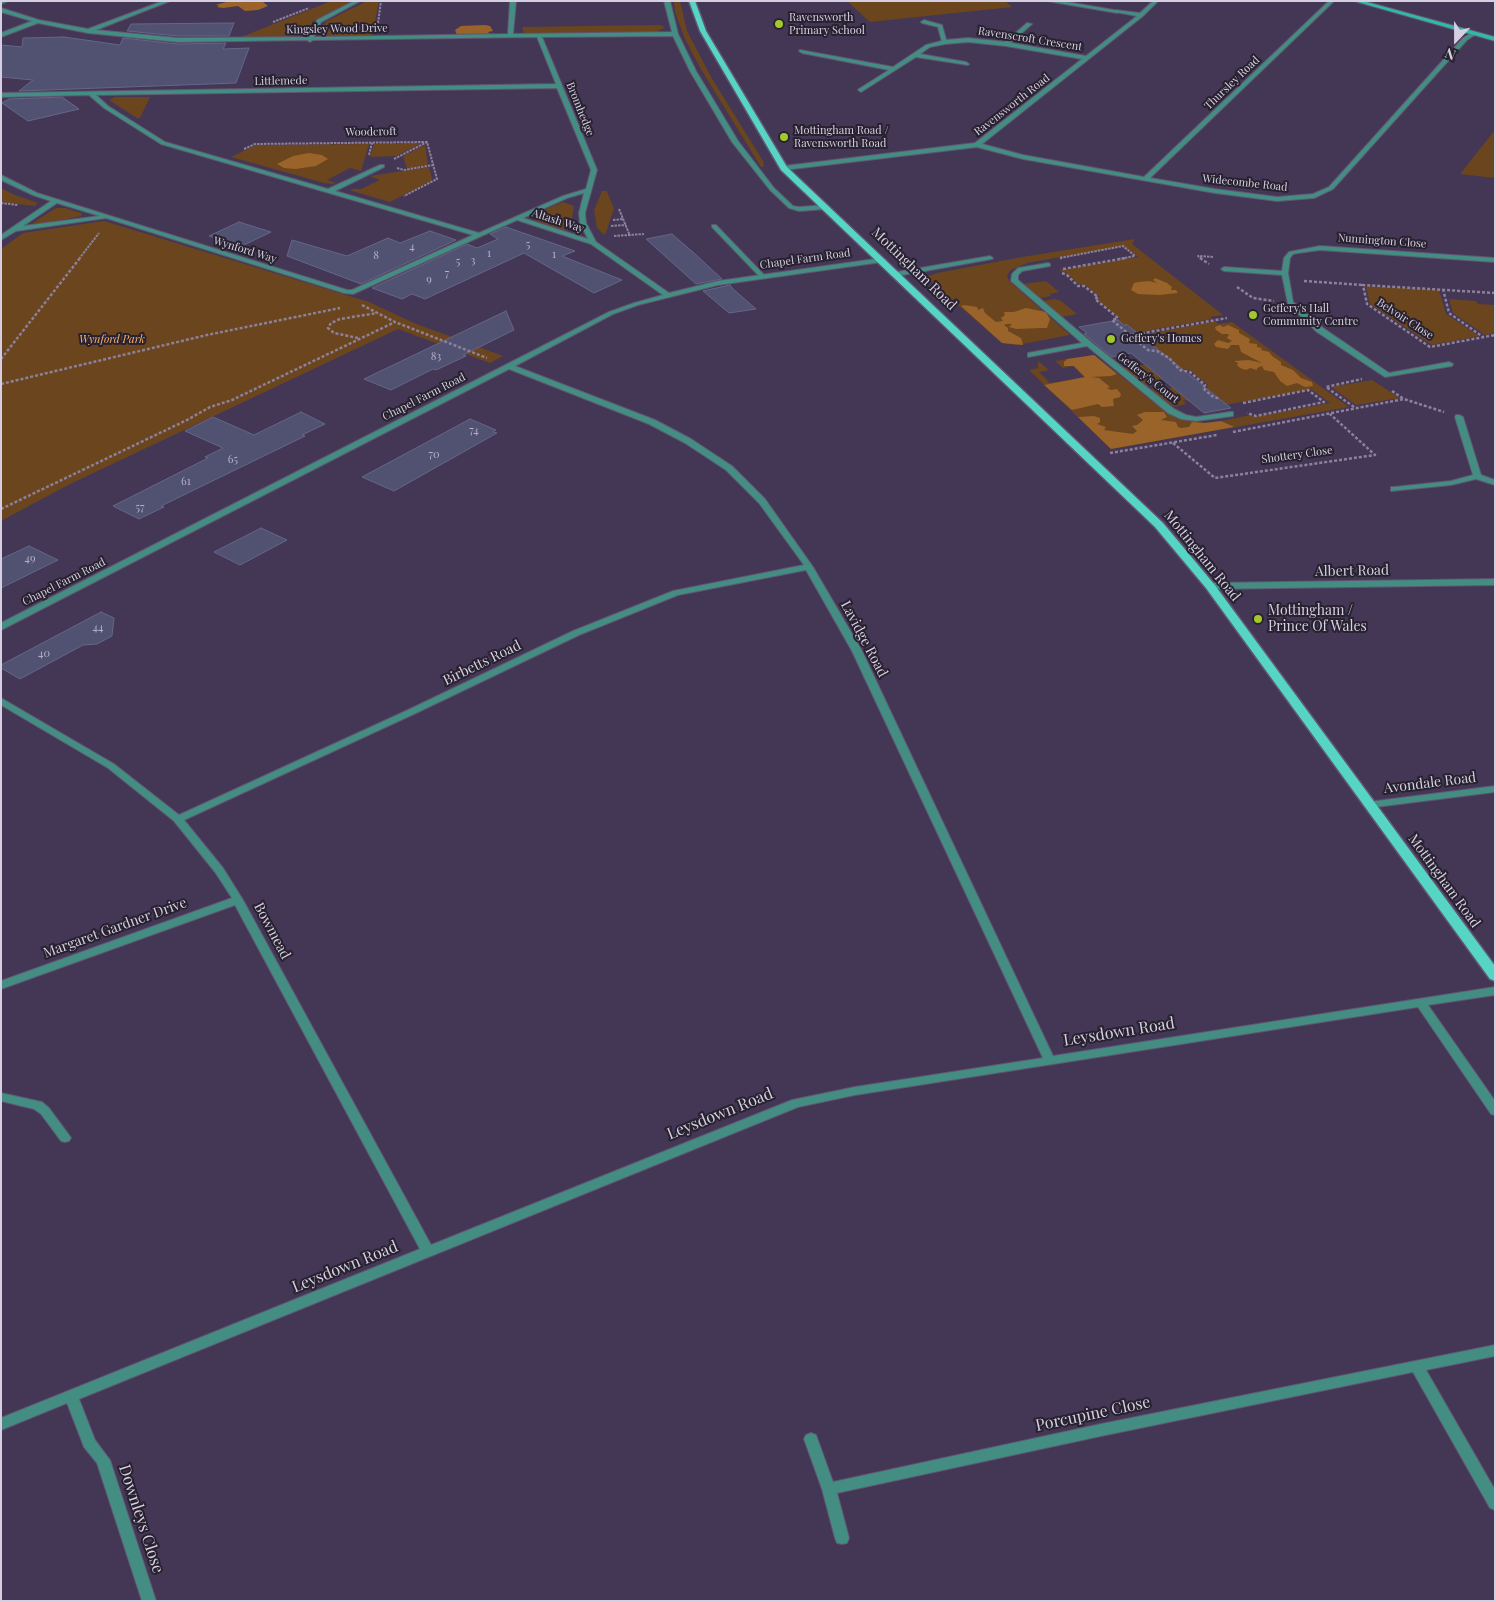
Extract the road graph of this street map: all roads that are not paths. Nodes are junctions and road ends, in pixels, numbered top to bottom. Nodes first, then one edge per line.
1 (6, 1) edge
2 (168, 1) edge
3 (358, 1) edge
4 (512, 1) edge
5 (667, 1) edge
6 (692, 1) edge
7 (1049, 1) edge
8 (1156, 1) edge
9 (1332, 1) edge
10 (1356, 1) edge
11 (1, 3) edge
12 (1, 10) edge
13 (1141, 15) junction
14 (38, 21) junction
15 (924, 22) dead end
16 (1029, 24) dead end
17 (88, 31) junction
18 (675, 34) junction
19 (1475, 34) junction
20 (1, 35) edge
21 (540, 36) junction
22 (510, 37) junction
23 (1495, 39) edge
24 (310, 40) junction
25 (945, 42) junction
26 (1006, 44) junction
27 (802, 52) dead end
28 (914, 55) junction
29 (1087, 58) junction
30 (966, 64) dead end
31 (894, 69) junction
32 (560, 86) junction
33 (860, 90) dead end
34 (91, 94) junction
35 (1, 95) edge
36 (977, 145) junction
37 (382, 166) road end
38 (784, 168) junction
39 (1, 177) edge
40 (1145, 179) junction
41 (588, 190) junction
42 (329, 191) junction
43 (56, 201) junction
44 (826, 207) junction
45 (106, 217) junction
46 (517, 218) junction
47 (714, 226) dead end
48 (14, 229) junction
49 (480, 235) junction
50 (1, 238) edge
51 (593, 243) junction
52 (990, 258) dead end
53 (882, 260) junction
54 (1495, 260) edge
55 (1048, 265) dead end
56 (1224, 268) dead end
57 (1285, 273) junction
58 (897, 274) junction
59 (763, 277) junction
60 (667, 295) junction
61 (1088, 344) junction
62 (1031, 355) dead end
63 (1448, 364) dead end
64 (509, 366) junction
65 (1230, 414) dead end
66 (1459, 417) road end
67 (1477, 476) junction
68 (1495, 483) edge
69 (1394, 489) dead end
70 (809, 566) junction
71 (1495, 582) edge
72 (1210, 586) junction
73 (1, 627) edge
74 (1, 701) edge
75 (1495, 790) edge
76 (1368, 804) junction
77 (178, 819) junction
78 (238, 900) junction
79 (1495, 976) edge
80 (1, 984) edge
81 (1495, 991) edge
82 (1421, 1003) junction
83 (1050, 1061) junction
84 (1, 1097) edge
85 (1495, 1111) edge
86 (65, 1138) dead end
87 (428, 1252) junction
88 (1495, 1350) edge
89 (1417, 1366) junction
90 (71, 1396) junction
91 (1, 1424) edge
92 (811, 1439) dead end
93 (829, 1490) junction
94 (1495, 1504) edge
95 (842, 1538) dead end
96 (149, 1601) edge

1 - 11 street
2 - 17 street
3 - 24 street
4 - 22 street
5 - 18 street
6 - 38 main road, Mottingham Road
7 - 13 street
8 - 13 street, Ravensworth Road
9 - 40 street, Thursley Road
10 - 19 street
12 - 14 street, Kingsley Wood Drive
13 - 29 street, Ravensworth Road
14 - 17 street, Kingsley Wood Drive
14 - 20 street
15 - 25 street
16 - 26 street
17 - 24 street, Kingsley Wood Drive
18 - 21 street, Kingsley Wood Drive
18 - 44 street
19 - 23 street
19 - 40 street, Widecombe Road
21 - 22 street, Kingsley Wood Drive
21 - 32 street, Bromhedge
22 - 24 street, Kingsley Wood Drive
25 - 26 street, Ravenscroft Crescent
25 - 28 street, Ravenscroft Crescent
26 - 29 street, Ravenscroft Crescent
27 - 31 street
28 - 30 street
28 - 31 street, Ravenscroft Crescent
29 - 36 street, Ravensworth Road
31 - 33 street, Ravenscroft Crescent
32 - 34 street, Littlemede
32 - 41 street, Bromhedge
34 - 35 street, Littlemede
34 - 42 street
36 - 38 street, Ravensworth Road
36 - 40 street, Widecombe Road
37 - 42 street
38 - 44 main road, Mottingham Road
39 - 43 street, Wynford Way
41 - 46 street
41 - 51 street, Bromhedge
42 - 49 street
43 - 45 street, Wynford Way
43 - 48 street
44 - 53 main road, Mottingham Road
45 - 48 street
45 - 49 street, Wynford Way
46 - 49 street
46 - 51 street, Altash Way
47 - 59 street
48 - 50 street
51 - 60 street, Bromhedge
52 - 58 street
53 - 58 main road, Mottingham Road
53 - 59 street, Chapel Farm Road
54 - 57 street, Nunnington Close
55 - 61 street, Geffery's Court
56 - 57 street
57 - 63 street
58 - 72 main road, Mottingham Road
59 - 60 street, Chapel Farm Road
60 - 64 street, Chapel Farm Road
61 - 62 street
61 - 65 street, Geffery's Court
64 - 70 street, Lavidge Road
64 - 73 street, Chapel Farm Road
66 - 67 street
67 - 68 street
67 - 69 street
70 - 77 street, Birbetts Road
70 - 83 street, Lavidge Road
71 - 72 street, Albert Road
72 - 76 main road, Mottingham Road
74 - 77 street, Bowmead
75 - 76 street, Avondale Road
76 - 79 main road, Mottingham Road
77 - 78 street, Bowmead
78 - 80 street, Margaret Gardner Drive
78 - 87 street, Bowmead
81 - 82 street, Leysdown Road
82 - 83 street, Leysdown Road
82 - 85 street
83 - 87 street, Leysdown Road
84 - 86 street
87 - 90 street, Leysdown Road
88 - 89 street, Porcupine Close
89 - 93 street, Porcupine Close
89 - 94 street
90 - 91 street, Leysdown Road
90 - 96 street, Downleys Close
92 - 93 street
93 - 95 street

